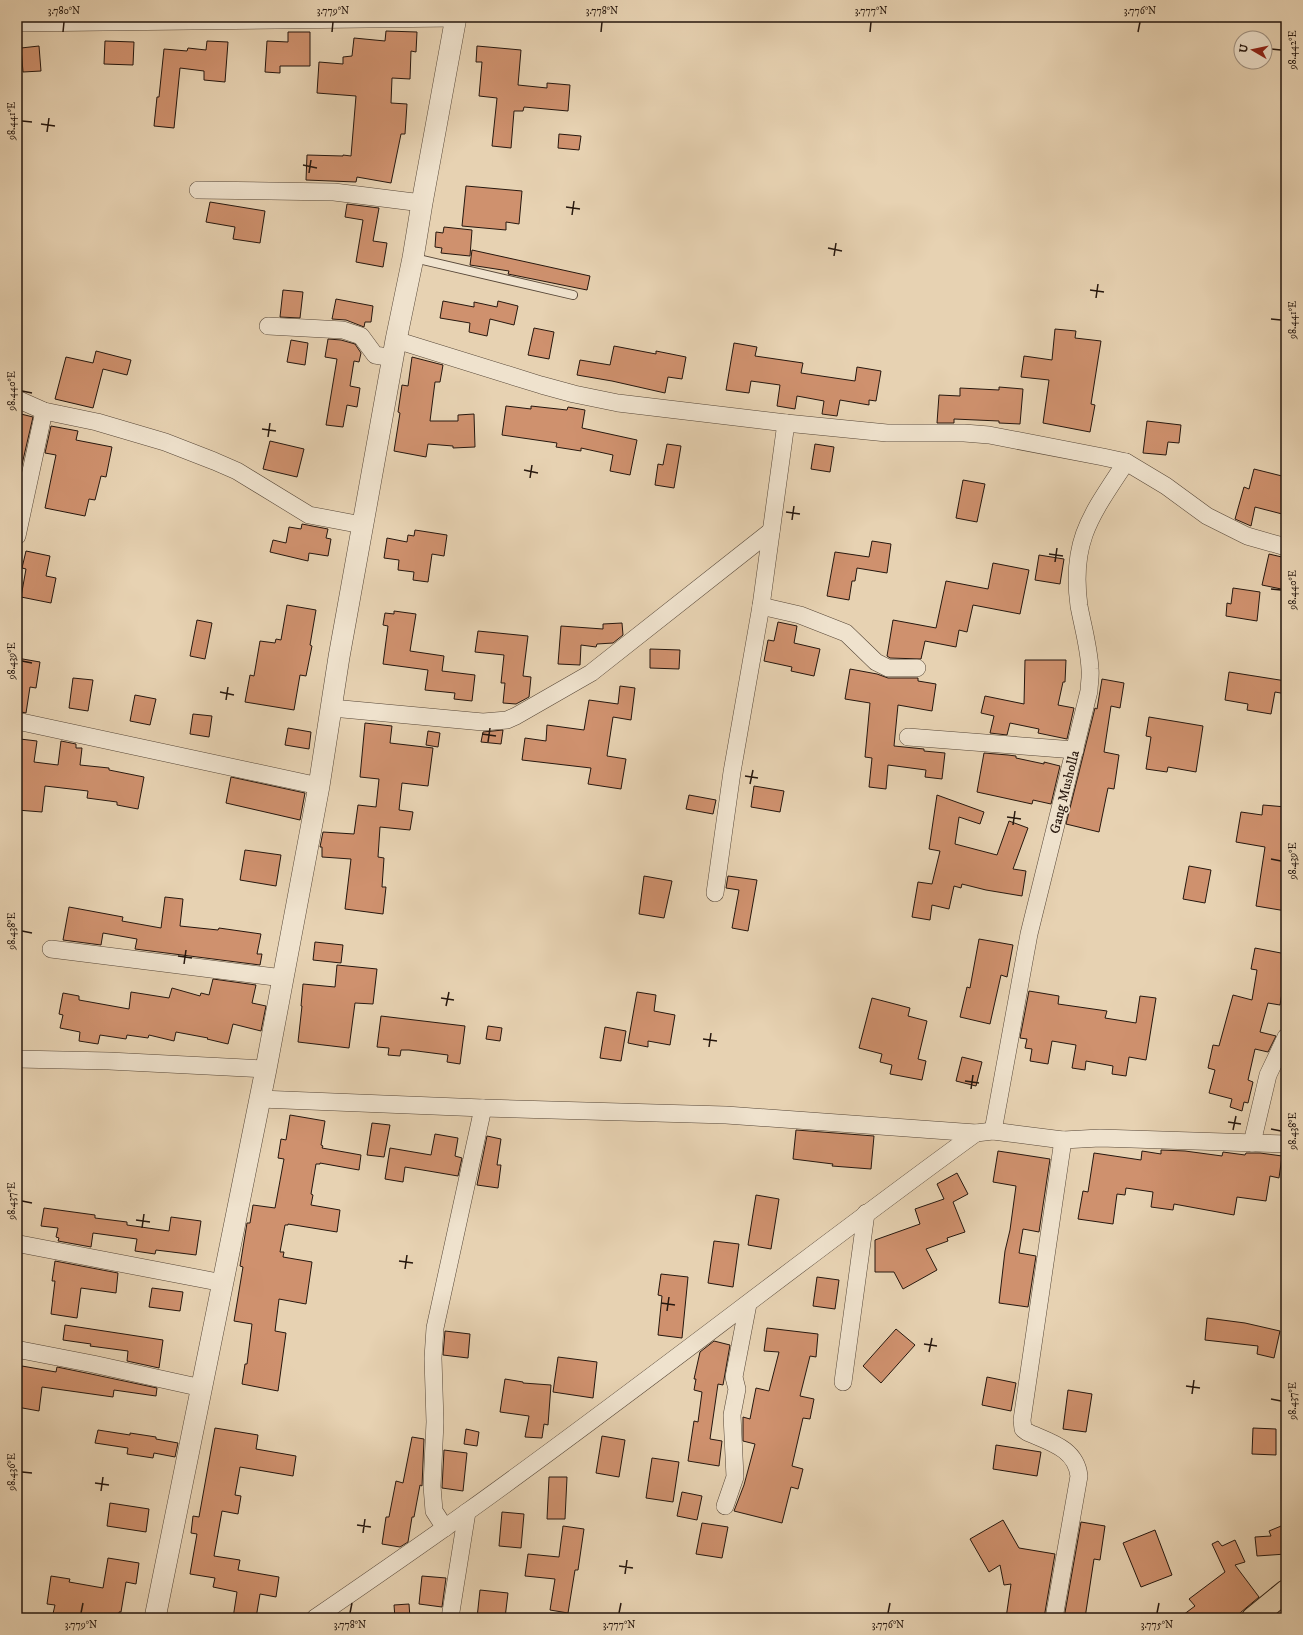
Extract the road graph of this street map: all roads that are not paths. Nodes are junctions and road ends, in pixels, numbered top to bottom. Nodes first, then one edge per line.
1 (456, 18) edge
2 (129, 20) edge
3 (17, 23) edge
4 (198, 190) dead end
5 (422, 203) junction
6 (413, 258) junction
7 (573, 295) dead end
8 (268, 326) dead end
9 (394, 349) junction
10 (17, 400) edge
11 (44, 411) junction
12 (786, 423) junction
13 (1126, 462) junction
14 (362, 525) junction
15 (771, 531) junction
16 (17, 536) edge
17 (1286, 547) edge
18 (761, 606) junction
19 (917, 668) dead end
20 (332, 708) junction
21 (17, 721) edge
22 (908, 738) dead end
23 (1075, 750) junction
24 (314, 785) junction
25 (715, 893) dead end
26 (51, 949) dead end
27 (283, 978) junction
28 (1286, 1037) edge
29 (17, 1058) edge
30 (266, 1069) junction
31 (260, 1099) junction
32 (482, 1108) junction
33 (993, 1131) junction
34 (976, 1133) junction
35 (1063, 1140) junction
36 (1252, 1143) junction
37 (1286, 1144) edge
38 (866, 1213) junction
39 (20, 1244) dead end
40 (223, 1283) junction
41 (748, 1304) junction
42 (21, 1350) dead end
43 (843, 1382) dead end
44 (202, 1388) junction
45 (725, 1506) dead end
46 (467, 1512) junction
47 (445, 1528) junction
48 (1286, 1591) edge
49 (155, 1618) edge
50 (315, 1618) edge
51 (450, 1618) edge
52 (1054, 1618) edge
53 (1253, 1618) edge

1 - 2 street
1 - 5 street
2 - 3 street
4 - 5 street
5 - 6 street
6 - 7 lane
6 - 9 street
8 - 9 street
9 - 12 street
9 - 14 street
10 - 11 street
11 - 14 street
11 - 16 street
12 - 13 street
12 - 15 street
13 - 17 street
13 - 23 street, Gang Musholla
14 - 20 street
15 - 18 street
15 - 20 street
18 - 19 street
18 - 25 street
20 - 24 street
21 - 24 street
22 - 23 street
23 - 33 street, Gang Musholla
24 - 27 street
26 - 27 street
27 - 30 street
28 - 36 street
29 - 30 street
30 - 31 street
31 - 32 street
31 - 40 street
32 - 34 street
32 - 47 street
33 - 34 street
33 - 35 street
34 - 38 street
35 - 36 street
35 - 52 street
36 - 37 street
38 - 41 street
38 - 43 street
39 - 40 street
40 - 44 street
41 - 45 street
41 - 46 street
42 - 44 street
44 - 49 street
46 - 47 street
46 - 51 street
47 - 50 street
48 - 53 highway

